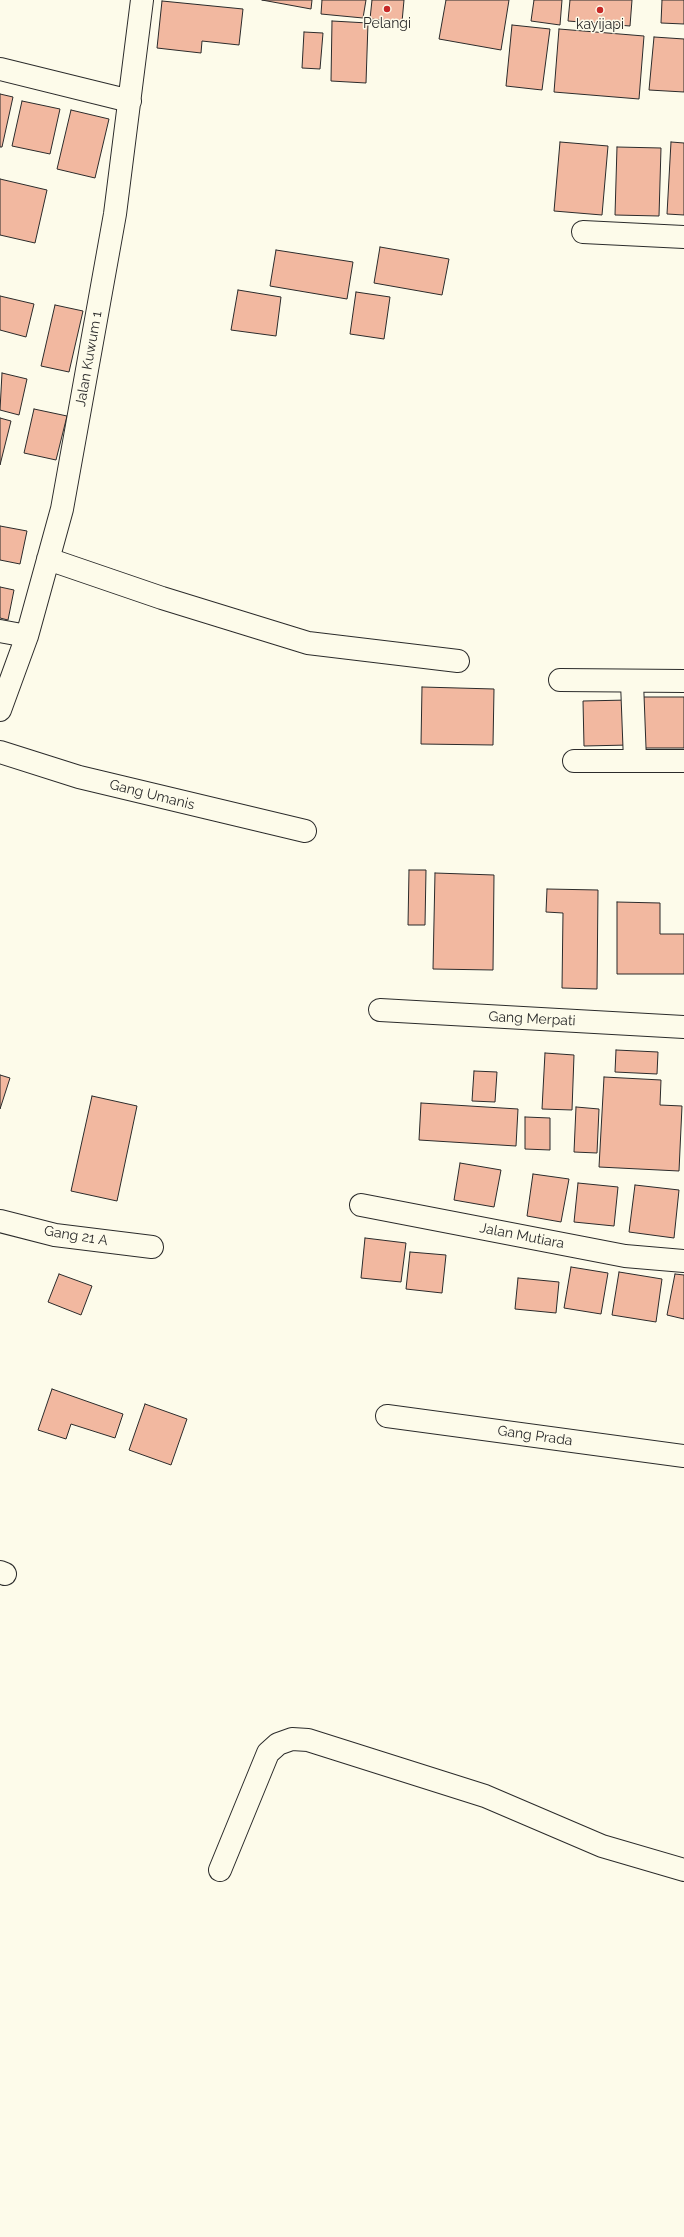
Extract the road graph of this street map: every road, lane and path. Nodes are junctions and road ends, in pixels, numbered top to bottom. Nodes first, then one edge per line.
1 (142, 0) edge
2 (0, 69) edge
3 (130, 101) junction
4 (583, 232) dead end
5 (684, 237) edge
6 (48, 559) junction
7 (0, 631) edge
8 (27, 636) junction
9 (458, 661) dead end
10 (560, 680) dead end
11 (684, 681) edge
12 (632, 682) junction
13 (0, 710) edge
14 (0, 752) edge
15 (635, 761) junction
16 (684, 761) edge
17 (574, 762) dead end
18 (306, 831) dead end
19 (380, 1010) dead end
20 (684, 1027) edge
21 (361, 1205) dead end
22 (0, 1221) edge
23 (152, 1247) dead end
24 (684, 1261) edge
25 (387, 1416) dead end
26 (684, 1456) edge
27 (220, 1870) dead end
28 (684, 1870) edge

1 - 3 street, Jalan Kuwum 1
2 - 3 street
3 - 6 street, Jalan Kuwum 1
4 - 5 street
6 - 8 street, Jalan Kuwum 1
6 - 9 street
7 - 8 street
8 - 13 street, Jalan Kuwum 1
10 - 12 street
11 - 12 street
12 - 15 street
14 - 18 street, Gang Umanis
15 - 16 street
15 - 17 street
19 - 20 street, Gang Merpati
21 - 24 street, Jalan Mutiara
22 - 23 street, Gang 21 A
25 - 26 street, Gang Prada
27 - 28 street

